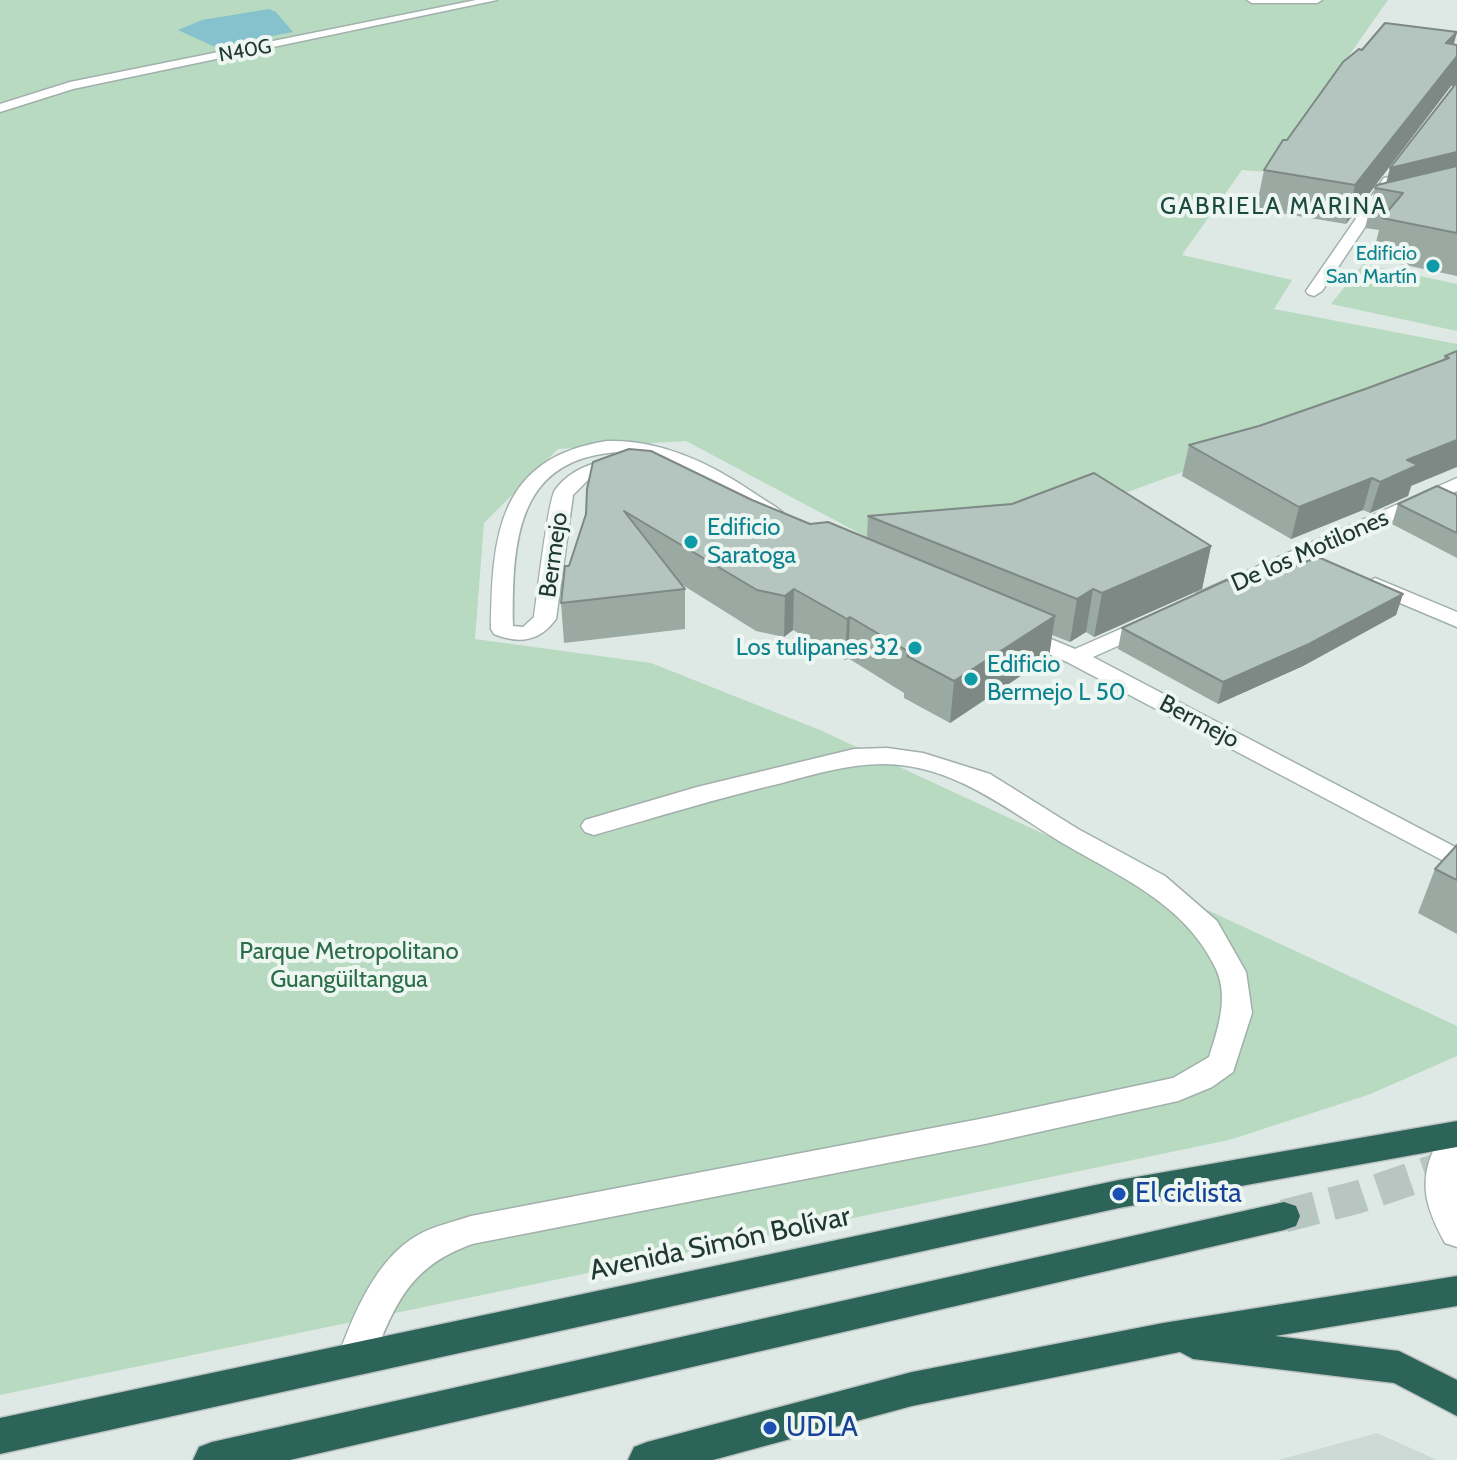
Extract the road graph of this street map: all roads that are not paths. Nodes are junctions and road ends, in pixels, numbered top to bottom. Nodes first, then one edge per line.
1 (492, 0) edge
2 (1252, 0) edge
3 (1317, 0) edge
4 (0, 108) edge
5 (1395, 173) edge
6 (1388, 213) edge
7 (1360, 219) junction
8 (1314, 291) dead end
9 (684, 462) junction
10 (1452, 491) edge
11 (798, 531) edge
12 (1304, 554) junction
13 (1332, 566) edge
14 (1360, 578) edge
15 (1457, 620) edge
16 (1004, 627) edge
17 (1075, 657) junction
18 (594, 826) dead end
19 (1457, 859) edge
20 (1457, 1136) edge
21 (1284, 1216) tunnel mouth
22 (1457, 1233) edge
23 (1457, 1291) edge
24 (1163, 1339) junction
25 (355, 1360) junction
26 (1457, 1399) edge
27 (0, 1436) edge
28 (212, 1460) edge
29 (647, 1460) edge

1 - 4 street, N40G
2 - 3 street
5 - 7 street
6 - 7 street
7 - 8 street
9 - 9 street, Bermejo
9 - 11 street, Bermejo
10 - 12 street, De los Motilones
12 - 13 street
12 - 17 street, De los Motilones
14 - 15 street
16 - 17 street, Bermejo
17 - 19 street, Bermejo
18 - 25 street
20 - 22 street
20 - 25 highway, Avenida Simón Bolívar
21 - 28 highway
23 - 24 highway
24 - 26 highway
24 - 29 highway
25 - 27 highway, Avenida Simón Bolívar

